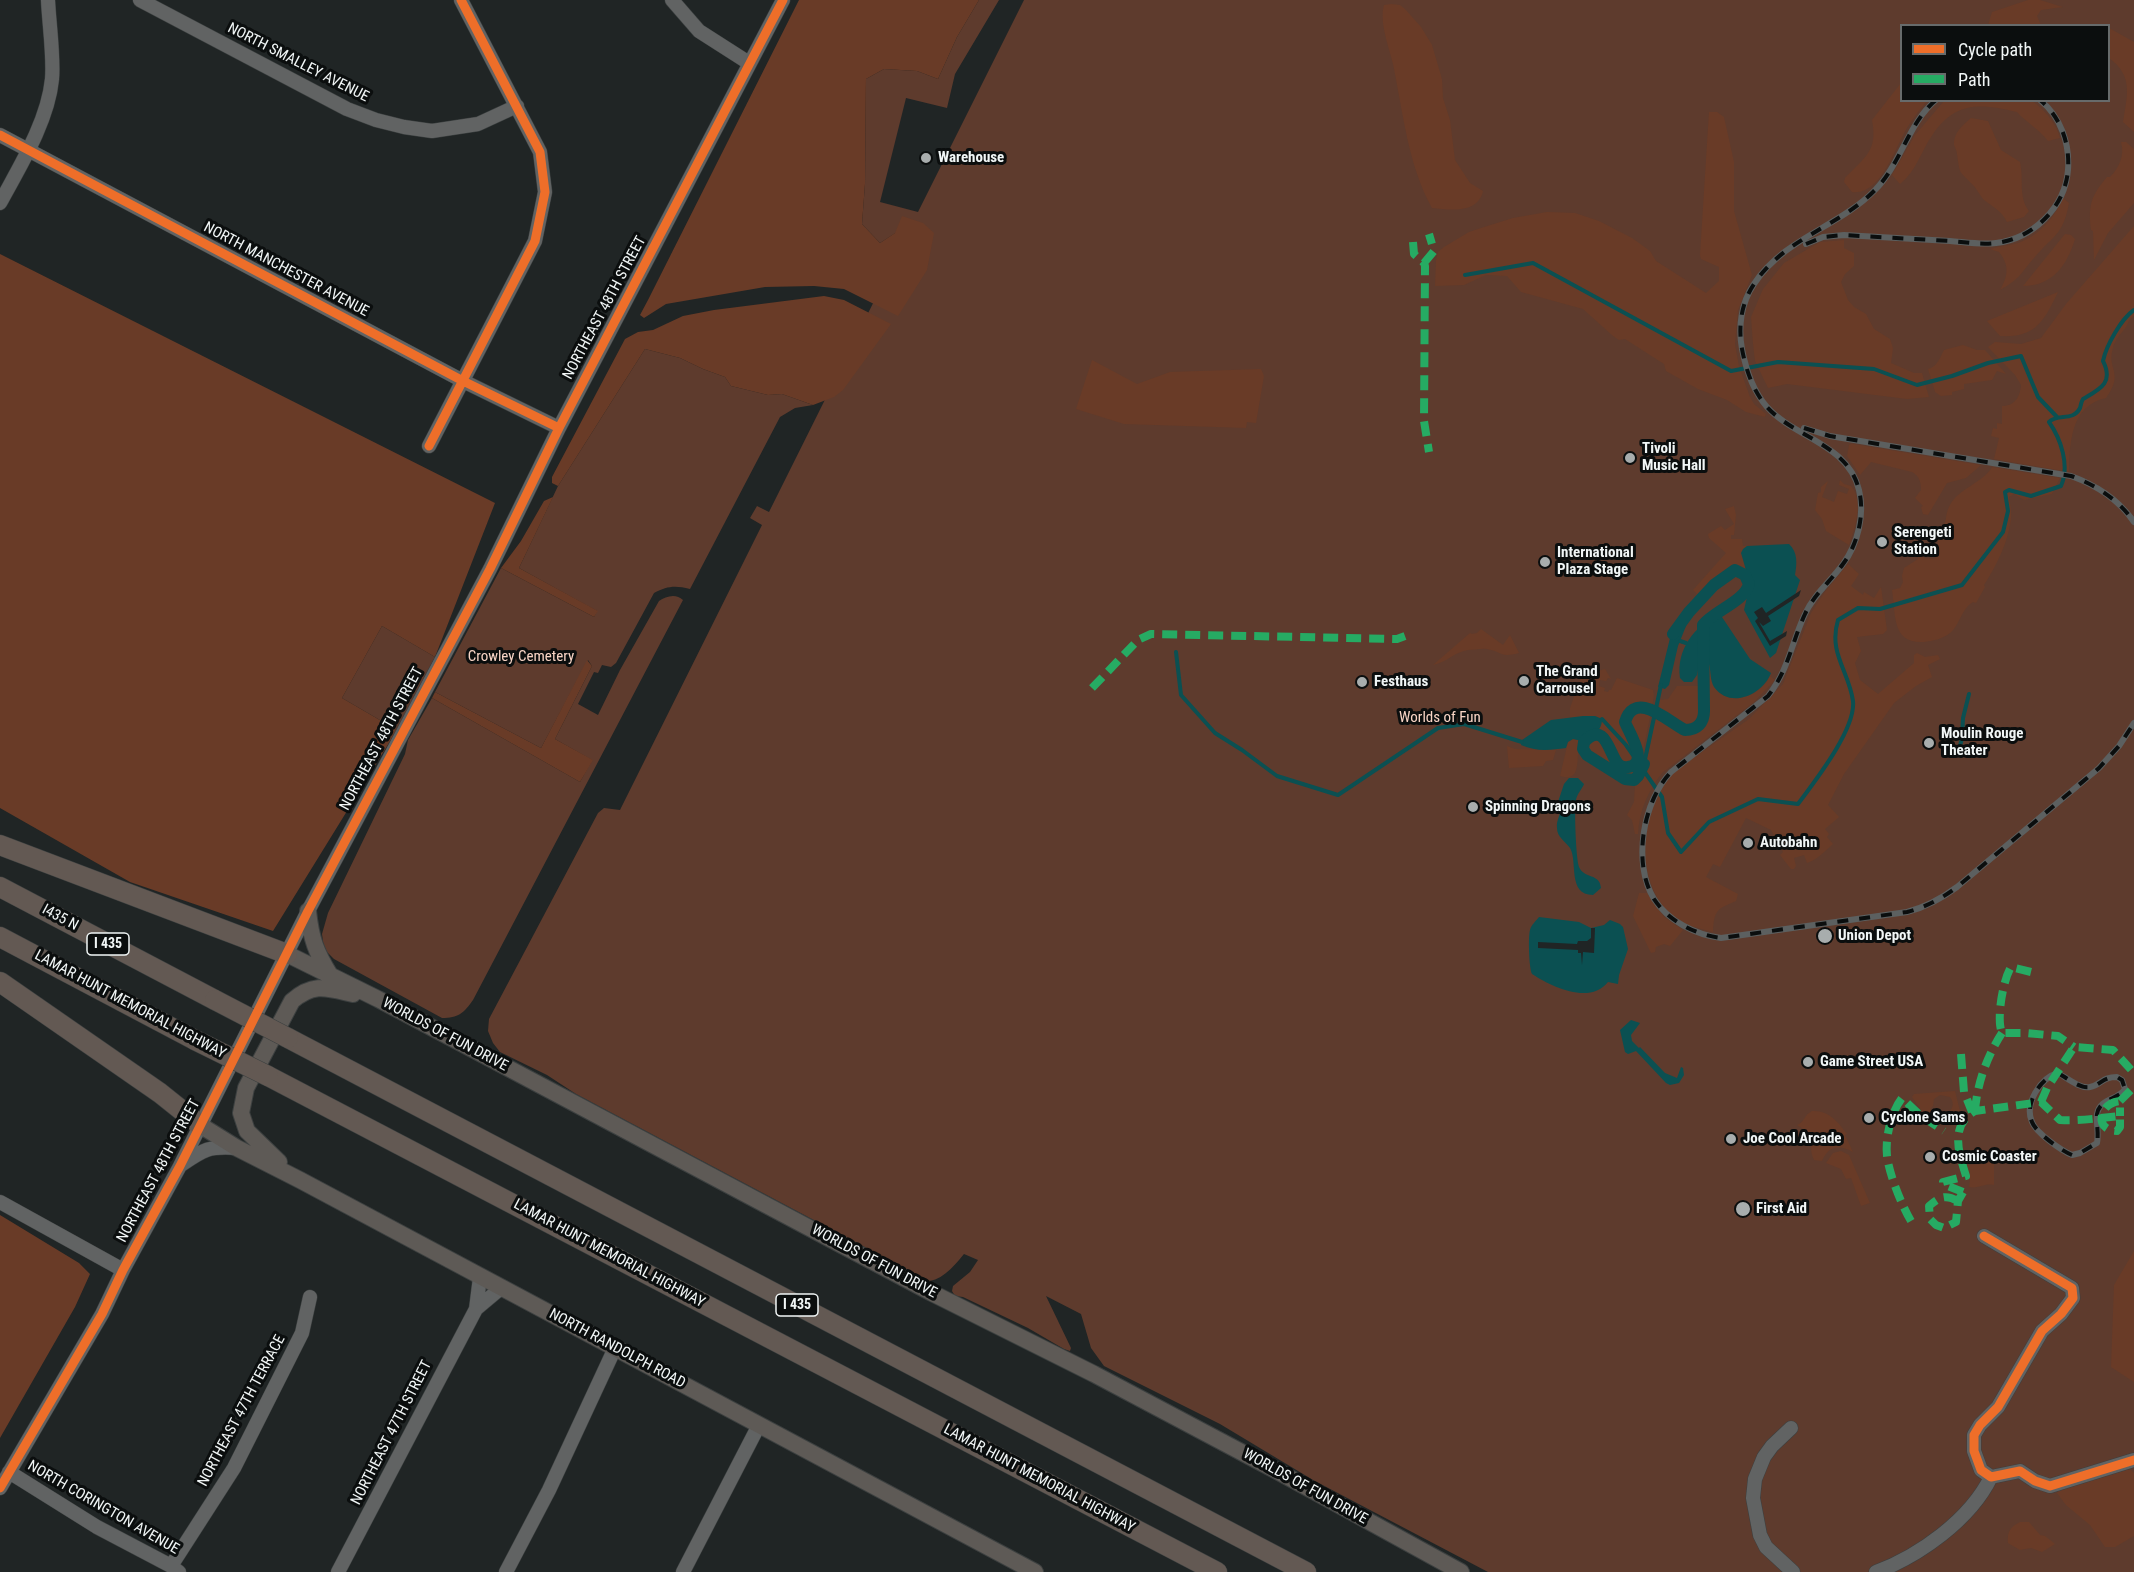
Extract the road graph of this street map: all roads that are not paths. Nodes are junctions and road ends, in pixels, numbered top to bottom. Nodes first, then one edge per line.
1 (48, 0) edge
2 (140, 0) edge
3 (461, 0) edge
4 (672, 0) edge
5 (783, 0) edge
6 (749, 63) junction
7 (517, 106) junction
8 (0, 135) edge
9 (28, 150) junction
10 (0, 202) edge
11 (464, 381) junction
12 (559, 428) junction
13 (429, 446) dead end
14 (0, 845) edge
15 (0, 887) edge
16 (308, 912) junction
17 (0, 937) edge
18 (287, 954) junction
19 (330, 975) junction
20 (0, 982) edge
21 (378, 999) junction
22 (200, 1125) junction
23 (237, 1148) junction
24 (180, 1166) junction
25 (300, 1180) junction
26 (0, 1202) edge
27 (1984, 1236) dead end
28 (123, 1270) junction
29 (480, 1277) junction
30 (501, 1288) junction
31 (310, 1297) dead end
32 (476, 1309) junction
33 (615, 1348) junction
34 (759, 1425) junction
35 (1791, 1428) dead end
36 (2134, 1460) edge
37 (9, 1472) junction
38 (1991, 1477) junction
39 (0, 1488) edge
40 (175, 1569) edge
41 (338, 1572) edge
42 (506, 1572) edge
43 (683, 1572) edge
44 (1035, 1572) edge
45 (1217, 1572) edge
46 (1306, 1572) edge
47 (1461, 1572) edge
48 (1793, 1572) edge
49 (1876, 1572) edge

1 - 9 street
2 - 7 street, NORTH SMALLEY AVENUE
3 - 7 street
4 - 6 street
5 - 6 street, NORTHEAST 48TH STREET
6 - 12 street, NORTHEAST 48TH STREET
7 - 11 street
8 - 9 street, NORTH MANCHESTER AVENUE
9 - 10 street
9 - 11 street, NORTH MANCHESTER AVENUE
11 - 12 street, NORTH MANCHESTER AVENUE
11 - 13 street
12 - 16 street, NORTHEAST 48TH STREET
14 - 18 highway
15 - 46 highway, I435 N / I 435, bridge
16 - 18 street, NORTHEAST 48TH STREET
16 - 19 main road
17 - 45 highway, LAMAR HUNT MEMORIAL HIGHWAY / I 435, bridge
18 - 19 main road, WORLDS OF FUN DRIVE
18 - 22 street, NORTHEAST 48TH STREET
19 - 21 main road, WORLDS OF FUN DRIVE
20 - 22 highway
21 - 25 main road
21 - 47 main road, WORLDS OF FUN DRIVE
22 - 23 main road, NORTH RANDOLPH ROAD
22 - 24 street, NORTHEAST 48TH STREET
23 - 24 street
23 - 25 main road, NORTH RANDOLPH ROAD
24 - 28 street, NORTHEAST 48TH STREET
25 - 29 main road, NORTH RANDOLPH ROAD
26 - 28 street
27 - 38 street
28 - 37 street, NORTHEAST 48TH STREET
29 - 30 main road, NORTH RANDOLPH ROAD
29 - 32 street, NORTHEAST 47TH STREET
30 - 32 street, NORTHEAST 47TH STREET
30 - 33 main road, NORTH RANDOLPH ROAD
31 - 40 street, NORTHEAST 47TH TERRACE
32 - 41 street, NORTHEAST 47TH STREET
33 - 34 main road, NORTH RANDOLPH ROAD
33 - 42 street
34 - 43 street
34 - 44 main road, NORTH RANDOLPH ROAD
35 - 48 street
36 - 38 street
37 - 39 street, NORTHEAST 48TH STREET
37 - 40 street, NORTH CORINGTON AVENUE
38 - 49 street

